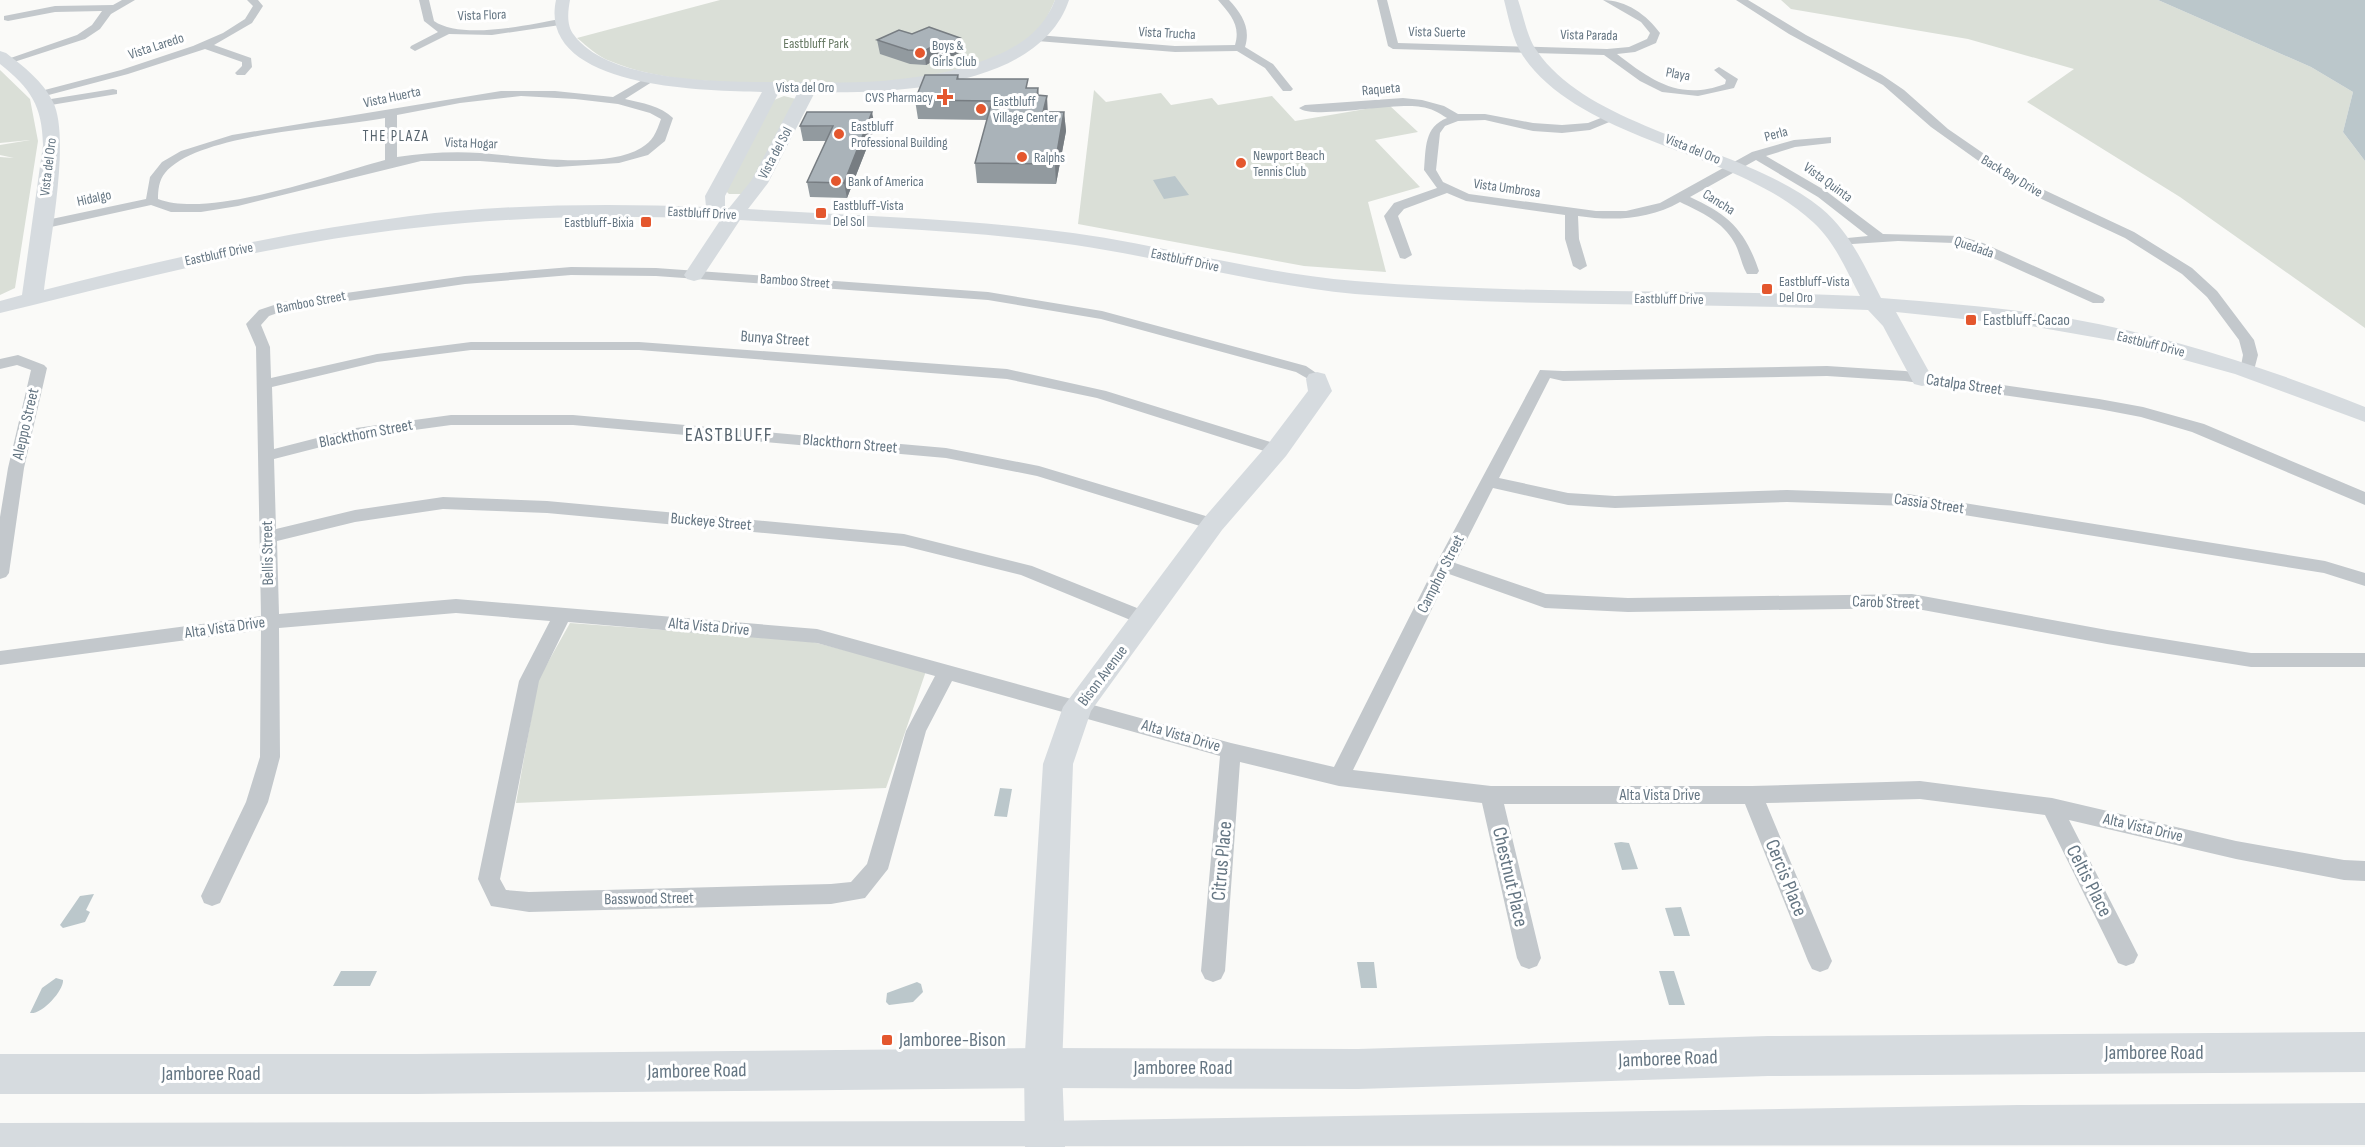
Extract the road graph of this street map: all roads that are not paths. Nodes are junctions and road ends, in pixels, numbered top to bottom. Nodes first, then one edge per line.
1 (130, 0) edge
2 (252, 0) edge
3 (426, 0) edge
4 (563, 0) edge
5 (1062, 0) edge
6 (1223, 0) edge
7 (1382, 0) edge
8 (1511, 0) edge
9 (1608, 0) edge
10 (1741, 0) edge
11 (112, 8) junction
12 (8, 18) dead end
13 (560, 22) junction
14 (447, 31) junction
15 (1037, 38) junction
16 (205, 45) junction
17 (415, 48) dead end
18 (1239, 48) junction
19 (1527, 48) junction
20 (1608, 52) junction
21 (3, 58) edge
22 (1719, 70) dead end
23 (241, 73) dead end
24 (651, 78) junction
25 (773, 87) junction
26 (809, 87) junction
27 (1287, 88) dead end
28 (113, 92) dead end
29 (44, 98) junction
30 (613, 102) junction
31 (1305, 108) dead end
32 (391, 113) junction
33 (1615, 116) junction
34 (667, 118) joint
35 (1456, 118) junction
36 (1827, 140) dead end
37 (1756, 155) junction
38 (392, 161) junction
39 (1734, 166) junction
40 (1446, 189) junction
41 (1679, 197) junction
42 (152, 201) junction
43 (1571, 212) junction
44 (725, 214) junction
45 (42, 225) junction
46 (1879, 238) junction
47 (1842, 242) junction
48 (1406, 255) dead end
49 (1580, 266) dead end
50 (1752, 271) dead end
51 (687, 274) junction
52 (32, 299) junction
53 (2098, 300) dead end
54 (1875, 304) junction
55 (0, 307) edge
56 (264, 313) joint
57 (0, 364) edge
58 (2248, 371) junction
59 (1545, 373) joint
60 (1913, 377) junction
61 (1317, 379) joint
62 (264, 384) junction
63 (2365, 415) edge
64 (1277, 450) junction
65 (265, 456) junction
66 (8, 470) edge
67 (1489, 482) junction
68 (2365, 500) edge
69 (1214, 524) junction
70 (268, 537) junction
71 (1444, 566) junction
72 (0, 573) edge
73 (2365, 580) edge
74 (562, 615) junction
75 (1145, 619) junction
76 (270, 622) junction
77 (0, 658) edge
78 (2365, 660) edge
79 (948, 671) junction
80 (1078, 707) junction
81 (1231, 751) junction
82 (1339, 777) junction
83 (1491, 795) junction
84 (1752, 795) junction
85 (2052, 807) junction
86 (2365, 871) edge
87 (212, 896) dead end
88 (2126, 955) dead end
89 (1529, 958) dead end
90 (1820, 961) dead end
91 (1213, 971) dead end
92 (2365, 1052) edge
93 (1043, 1068) junction
94 (0, 1074) edge
95 (2365, 1124) edge
96 (0, 1145) edge
97 (1043, 1146) edge

1 - 11 street
2 - 16 street, Vista Laredo
3 - 14 street, Vista Flora
4 - 13 street
5 - 15 street, Vista del Oro
6 - 18 street
7 - 19 street, Vista Suerte
8 - 19 street, Vista del Oro
9 - 20 street, Vista Parada
10 - 58 street, Back Bay Drive
11 - 12 street
11 - 21 street
13 - 14 street, Vista Flora
13 - 24 street, Vista del Oro
14 - 17 street
15 - 18 street, Vista Trucha
15 - 26 street, Vista del Oro
16 - 23 street
16 - 29 street, Vista Laredo
18 - 27 street
19 - 20 street, Vista Parada
19 - 33 street, Vista del Oro
20 - 22 street, Playa
21 - 29 street
24 - 25 street, Vista del Oro
24 - 30 street
25 - 26 street, Vista del Oro
25 - 44 street, Vista del Sol
26 - 44 street, Vista del Sol
28 - 29 street
29 - 45 street, Vista del Oro
30 - 32 street, Vista Huerta
30 - 34 street, Vista Huerta
31 - 35 street, Raqueta
32 - 38 street
32 - 42 street, Vista Huerta
33 - 35 street
33 - 39 street, Vista del Oro
34 - 38 street, Vista Hogar
35 - 40 street
36 - 37 street, Perla
37 - 39 street, Perla
37 - 46 street, Vista Quinta
38 - 42 street, Vista Hogar
39 - 41 street, Vista Umbrosa
39 - 47 street, Vista del Oro
40 - 43 street, Vista Umbrosa
40 - 48 street
41 - 43 street, Vista Umbrosa
41 - 50 street, Cancha
42 - 45 street, Hidalgo
43 - 49 street
44 - 51 street
44 - 52 street, Eastbluff Drive
44 - 54 street, Eastbluff Drive
45 - 52 street, Vista del Oro
46 - 47 street, Quedada
46 - 53 street, Quedada
47 - 54 street, Vista del Oro
51 - 56 street, Bamboo Street
51 - 61 street, Bamboo Street
52 - 55 street, Eastbluff Drive
54 - 58 street, Eastbluff Drive
54 - 60 street, Vista del Oro
56 - 62 street, Bellis Street
57 - 66 street, Aleppo Street
58 - 63 street, Eastbluff Drive
59 - 60 street, Catalpa Street
59 - 67 street, Camphor Street
60 - 68 street, Catalpa Street
61 - 64 street, Bison Avenue
62 - 64 street, Bunya Street
62 - 65 street, Bellis Street
64 - 69 street, Bison Avenue
65 - 69 street, Blackthorn Street
65 - 70 street, Bellis Street
66 - 72 street, Aleppo Street
67 - 71 street, Camphor Street
67 - 73 street, Cassia Street
69 - 75 street, Bison Avenue
70 - 75 street, Buckeye Street
70 - 76 street, Bellis Street
71 - 78 street, Carob Street
71 - 82 street, Camphor Street
74 - 76 street, Alta Vista Drive
74 - 79 street, Alta Vista Drive
74 - 79 street, Basswood Street
75 - 80 street, Bison Avenue
76 - 77 street, Alta Vista Drive
76 - 87 street, Bellis Street
79 - 80 street, Alta Vista Drive
80 - 81 street, Alta Vista Drive
80 - 93 street, Bison Avenue
81 - 82 street, Alta Vista Drive
81 - 91 street, Citrus Place
82 - 83 street, Alta Vista Drive
83 - 84 street, Alta Vista Drive
83 - 89 street, Chestnut Place
84 - 85 street, Alta Vista Drive
84 - 90 street, Cercis Place
85 - 86 street, Alta Vista Drive
85 - 88 street, Celtis Place
92 - 93 main road, Jamboree Road
93 - 94 main road, Jamboree Road
93 - 97 street, Bison Avenue
95 - 97 main road
96 - 97 main road

